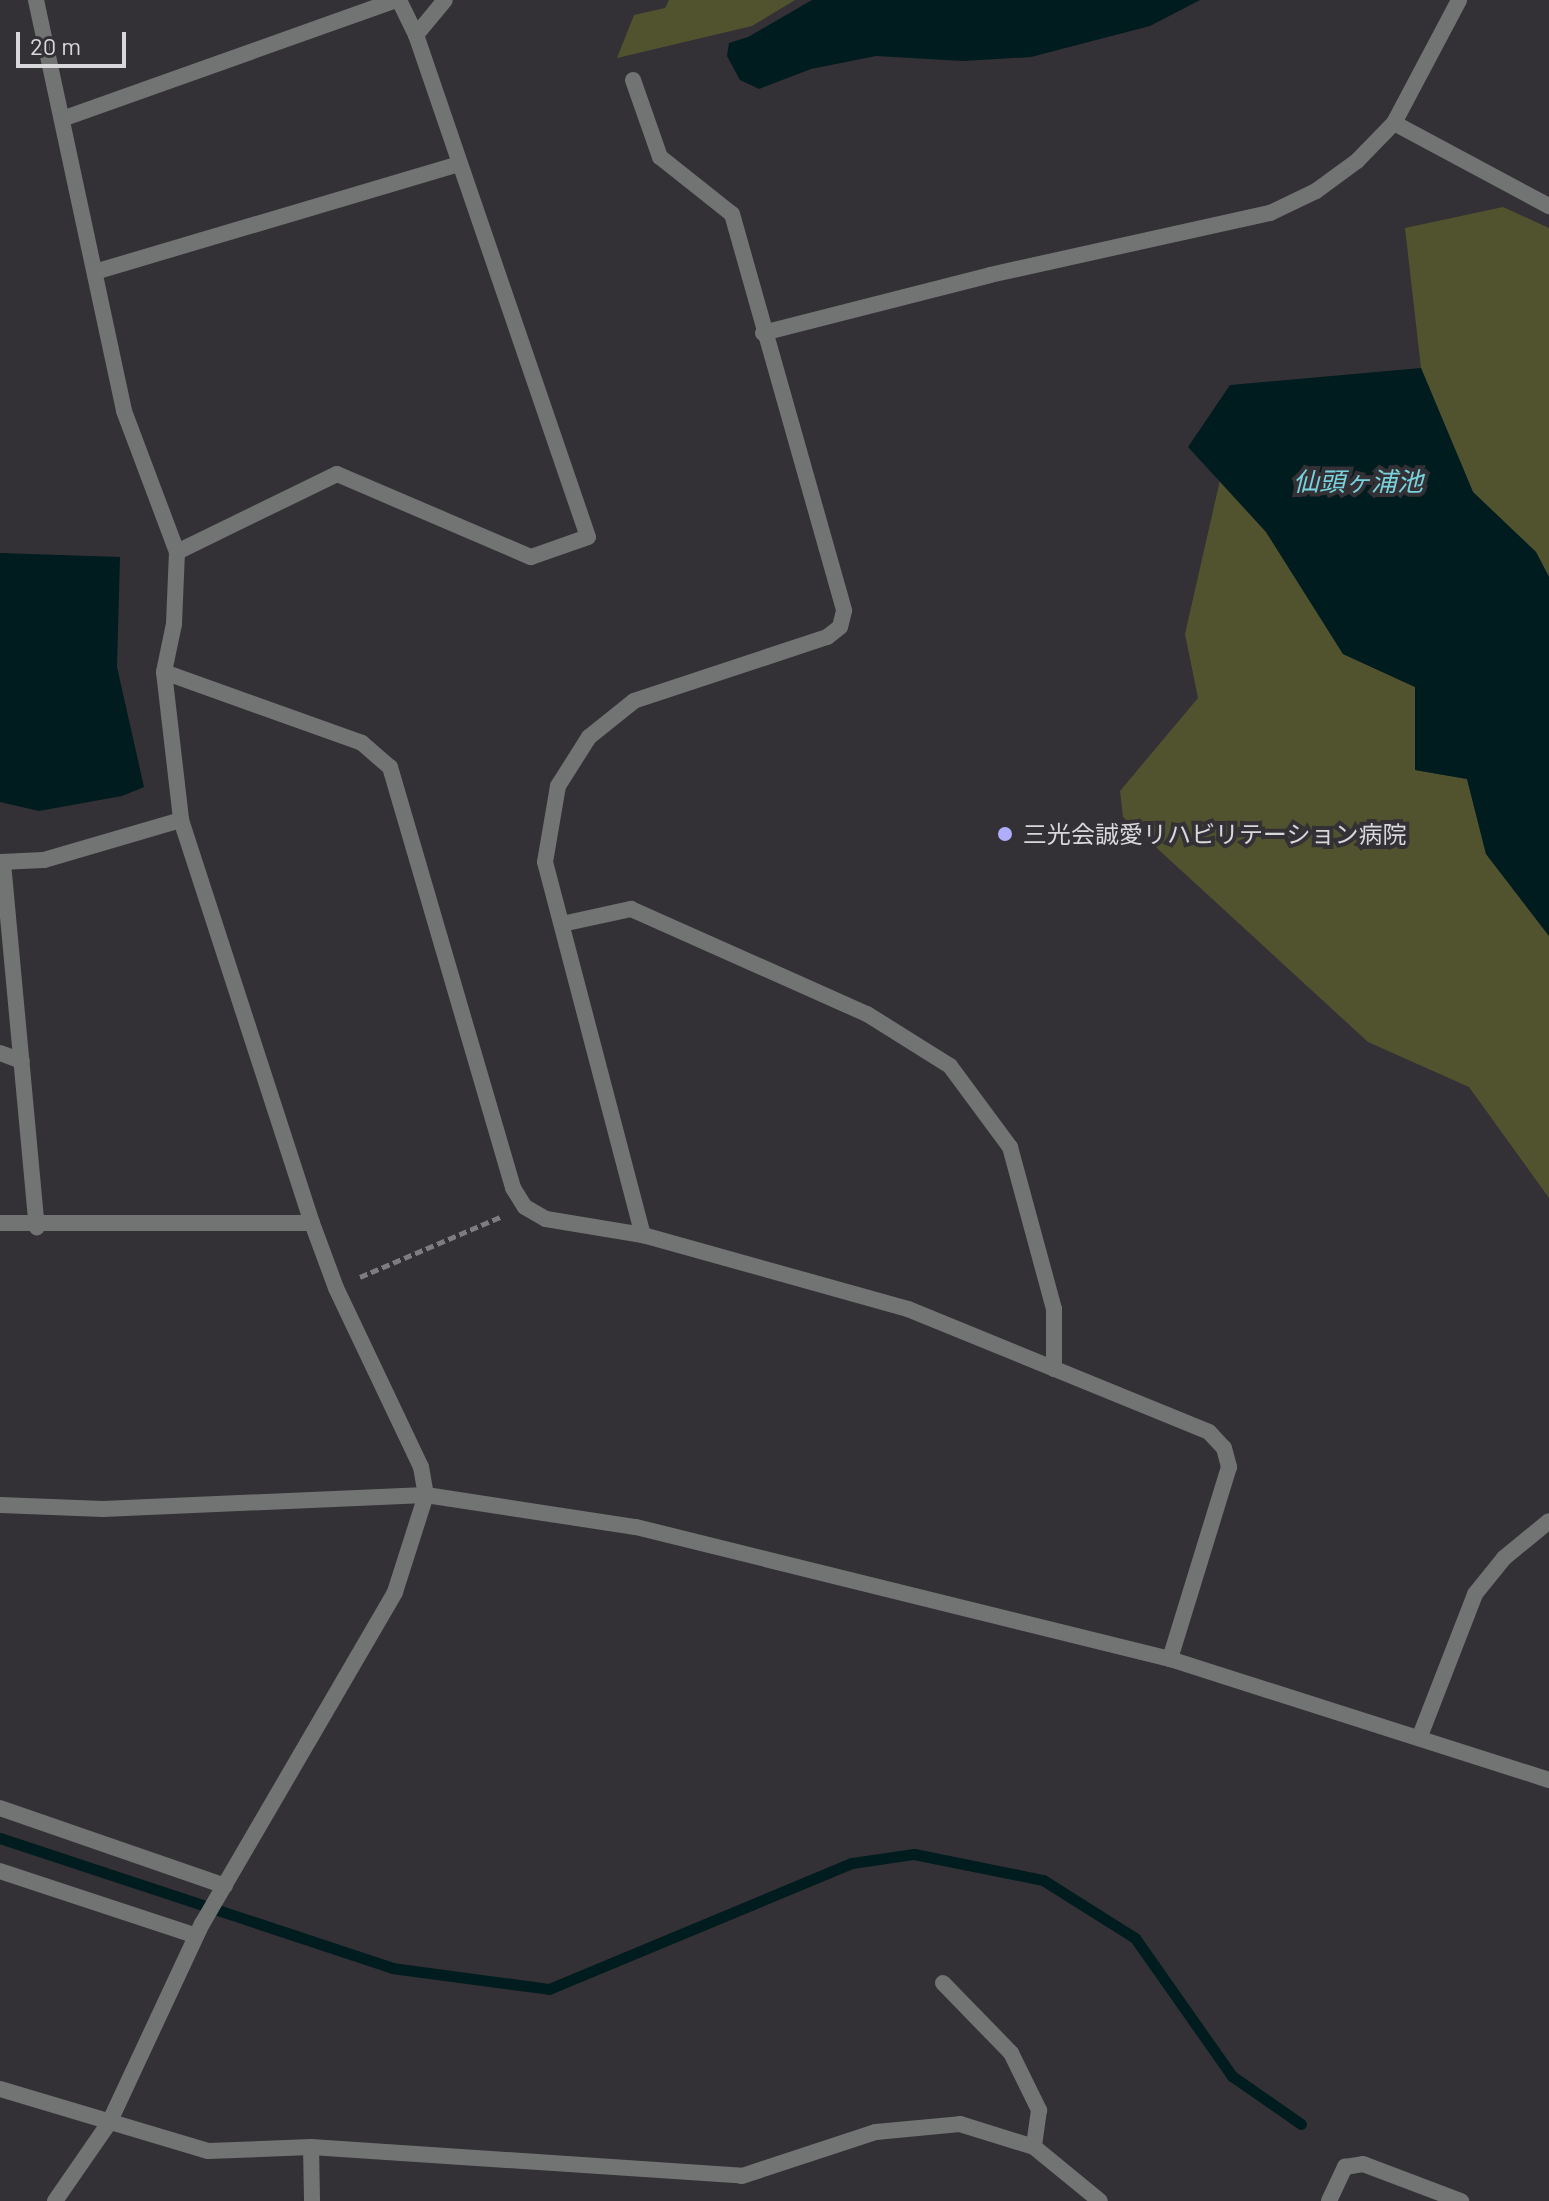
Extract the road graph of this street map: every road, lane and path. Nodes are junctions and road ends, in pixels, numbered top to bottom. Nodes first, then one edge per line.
1 (36, 0) edge
2 (398, 0) edge
3 (445, 0) edge
4 (1459, 0) edge
5 (416, 35) junction
6 (633, 80) dead end
7 (62, 119) junction
8 (1394, 123) junction
9 (459, 164) junction
10 (1549, 206) edge
11 (98, 271) junction
12 (763, 333) junction
13 (177, 552) junction
14 (164, 672) junction
15 (181, 820) junction
16 (2, 862) edge
17 (562, 924) junction
18 (0, 1053) edge
19 (22, 1061) junction
20 (525, 1207) junction
21 (0, 1223) edge
22 (312, 1223) junction
23 (37, 1227) junction
24 (643, 1235) junction
25 (336, 1288) junction
26 (1054, 1369) junction
27 (426, 1495) junction
28 (0, 1505) edge
29 (1549, 1521) edge
30 (1170, 1659) junction
31 (1420, 1736) junction
32 (1549, 1780) edge
33 (0, 1808) edge
34 (0, 1871) edge
35 (225, 1886) junction
36 (196, 1936) junction
37 (943, 1983) dead end
38 (0, 2089) edge
39 (109, 2123) junction
40 (311, 2147) junction
41 (1034, 2147) junction
42 (55, 2201) edge
43 (312, 2201) edge
44 (1100, 2201) edge
45 (1329, 2201) edge
46 (1461, 2201) edge

1 - 7 street
2 - 5 street
2 - 7 street
3 - 5 street
4 - 8 street
5 - 9 street
6 - 12 street
7 - 11 street
8 - 10 street
8 - 12 street
9 - 11 street
9 - 13 street
11 - 13 street
12 - 17 street
13 - 14 street
14 - 15 street
14 - 20 street
15 - 16 street
15 - 22 street
16 - 19 street
17 - 24 street
17 - 26 street
18 - 19 street
19 - 23 street
20 - 24 street
20 - 25 path
21 - 23 street
22 - 23 street
22 - 25 street
24 - 26 street
25 - 27 street
26 - 30 street
27 - 28 street
27 - 30 street
27 - 35 street
29 - 31 street
30 - 31 street
31 - 32 street
33 - 35 street
34 - 36 street
35 - 36 street
36 - 39 street
37 - 41 street
38 - 39 street
39 - 40 street
39 - 42 street
40 - 41 street
40 - 43 street
41 - 44 street
45 - 46 street

